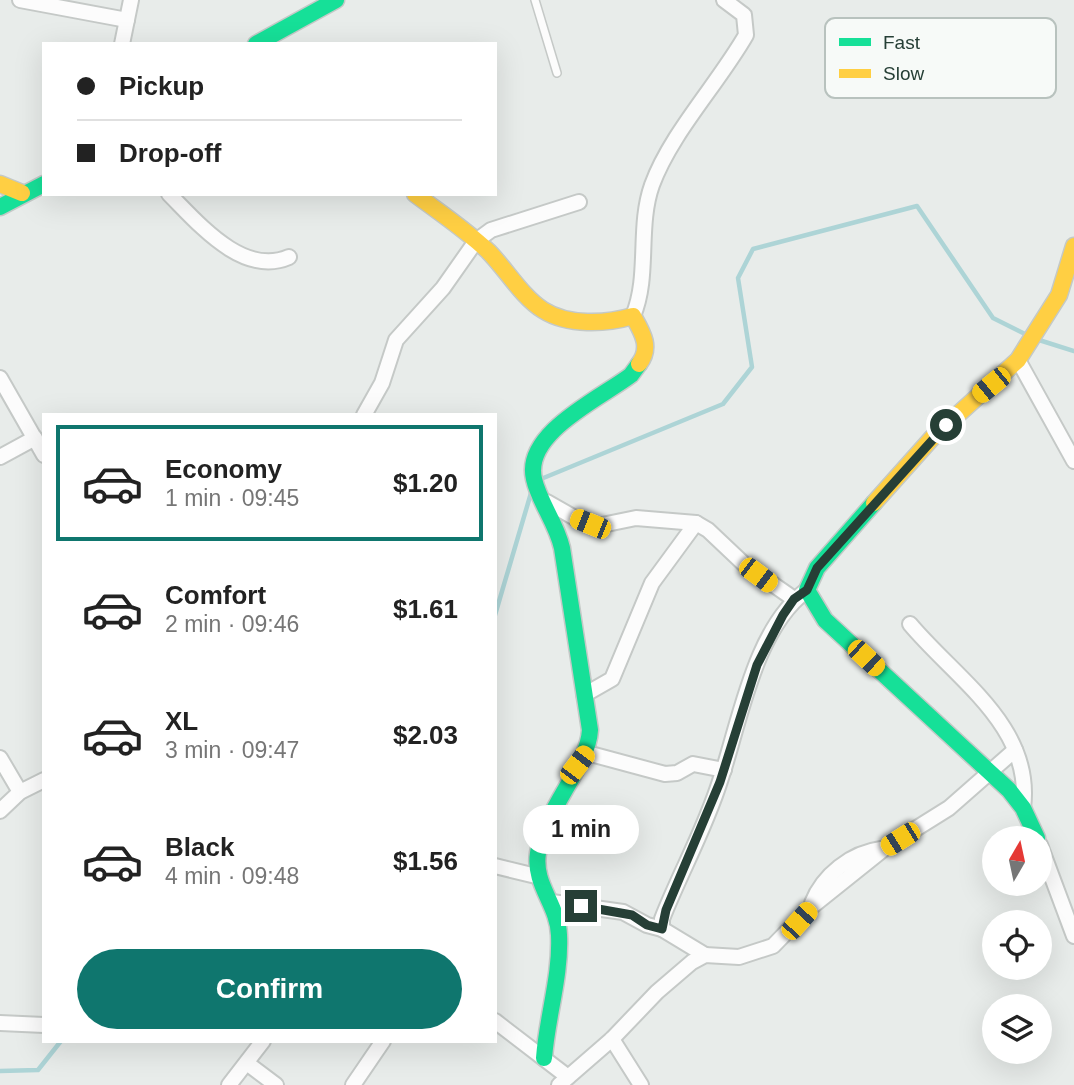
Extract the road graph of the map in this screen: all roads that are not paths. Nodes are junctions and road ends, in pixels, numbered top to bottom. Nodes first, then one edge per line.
1 (20, 0) edge
2 (131, 0) edge
3 (336, 0) edge
4 (535, 0) edge
5 (724, 0) edge
6 (127, 20) junction
7 (266, 41) edge
8 (122, 42) edge
9 (557, 73) dead end
10 (0, 184) edge
11 (42, 185) edge
12 (22, 193) junction
13 (171, 196) edge
14 (418, 196) edge
15 (579, 202) dead end
16 (0, 207) edge
17 (477, 241) junction
18 (1074, 246) edge
19 (289, 257) dead end
20 (1074, 278) edge
21 (1059, 295) junction
22 (633, 316) junction
23 (1018, 360) junction
24 (0, 378) edge
25 (365, 413) edge
26 (35, 438) junction
27 (42, 452) edge
28 (0, 457) edge
29 (1074, 461) edge
30 (538, 495) junction
31 (696, 523) junction
32 (801, 595) junction
33 (910, 624) dead end
34 (584, 695) junction
35 (1015, 750) junction
36 (586, 753) junction
37 (0, 758) edge
38 (724, 770) junction
39 (989, 772) junction
40 (42, 781) edge
41 (20, 792) junction
42 (1023, 808) junction
43 (0, 811) edge
44 (1031, 826) edge
45 (497, 866) edge
46 (536, 876) junction
47 (1052, 876) edge
48 (552, 902) junction
49 (662, 929) junction
50 (1073, 930) edge
51 (705, 955) junction
52 (0, 1023) edge
53 (497, 1023) edge
54 (42, 1025) edge
55 (612, 1039) junction
56 (263, 1043) edge
57 (382, 1043) edge
58 (544, 1058) junction
59 (248, 1064) junction
60 (564, 1081) edge
61 (229, 1085) edge
62 (276, 1085) edge
63 (353, 1085) edge
64 (641, 1085) edge

1 - 6 street
2 - 6 street
3 - 7 street
4 - 9 lane
5 - 22 street
6 - 8 street
10 - 12 street
11 - 12 street
12 - 16 street
13 - 19 street
14 - 17 street
15 - 17 street
17 - 22 street
17 - 25 street
18 - 21 street
20 - 21 street
21 - 23 street
22 - 30 street
23 - 29 street
23 - 32 street
24 - 26 street
26 - 27 street
26 - 28 street
30 - 31 street
30 - 34 street
31 - 32 street
31 - 34 street
32 - 38 street
32 - 39 street
33 - 35 street
34 - 36 street
35 - 39 street
35 - 42 street
36 - 38 street
36 - 46 street
37 - 41 street
38 - 49 street
39 - 42 street
39 - 51 street
40 - 41 street
41 - 43 street
42 - 44 street
45 - 46 street
46 - 48 street
47 - 50 street
48 - 49 street
48 - 58 street
49 - 51 street
51 - 55 street
52 - 54 street
53 - 58 street
55 - 60 street
55 - 64 street
56 - 59 street
57 - 63 street
58 - 60 street
59 - 61 street
59 - 62 street

